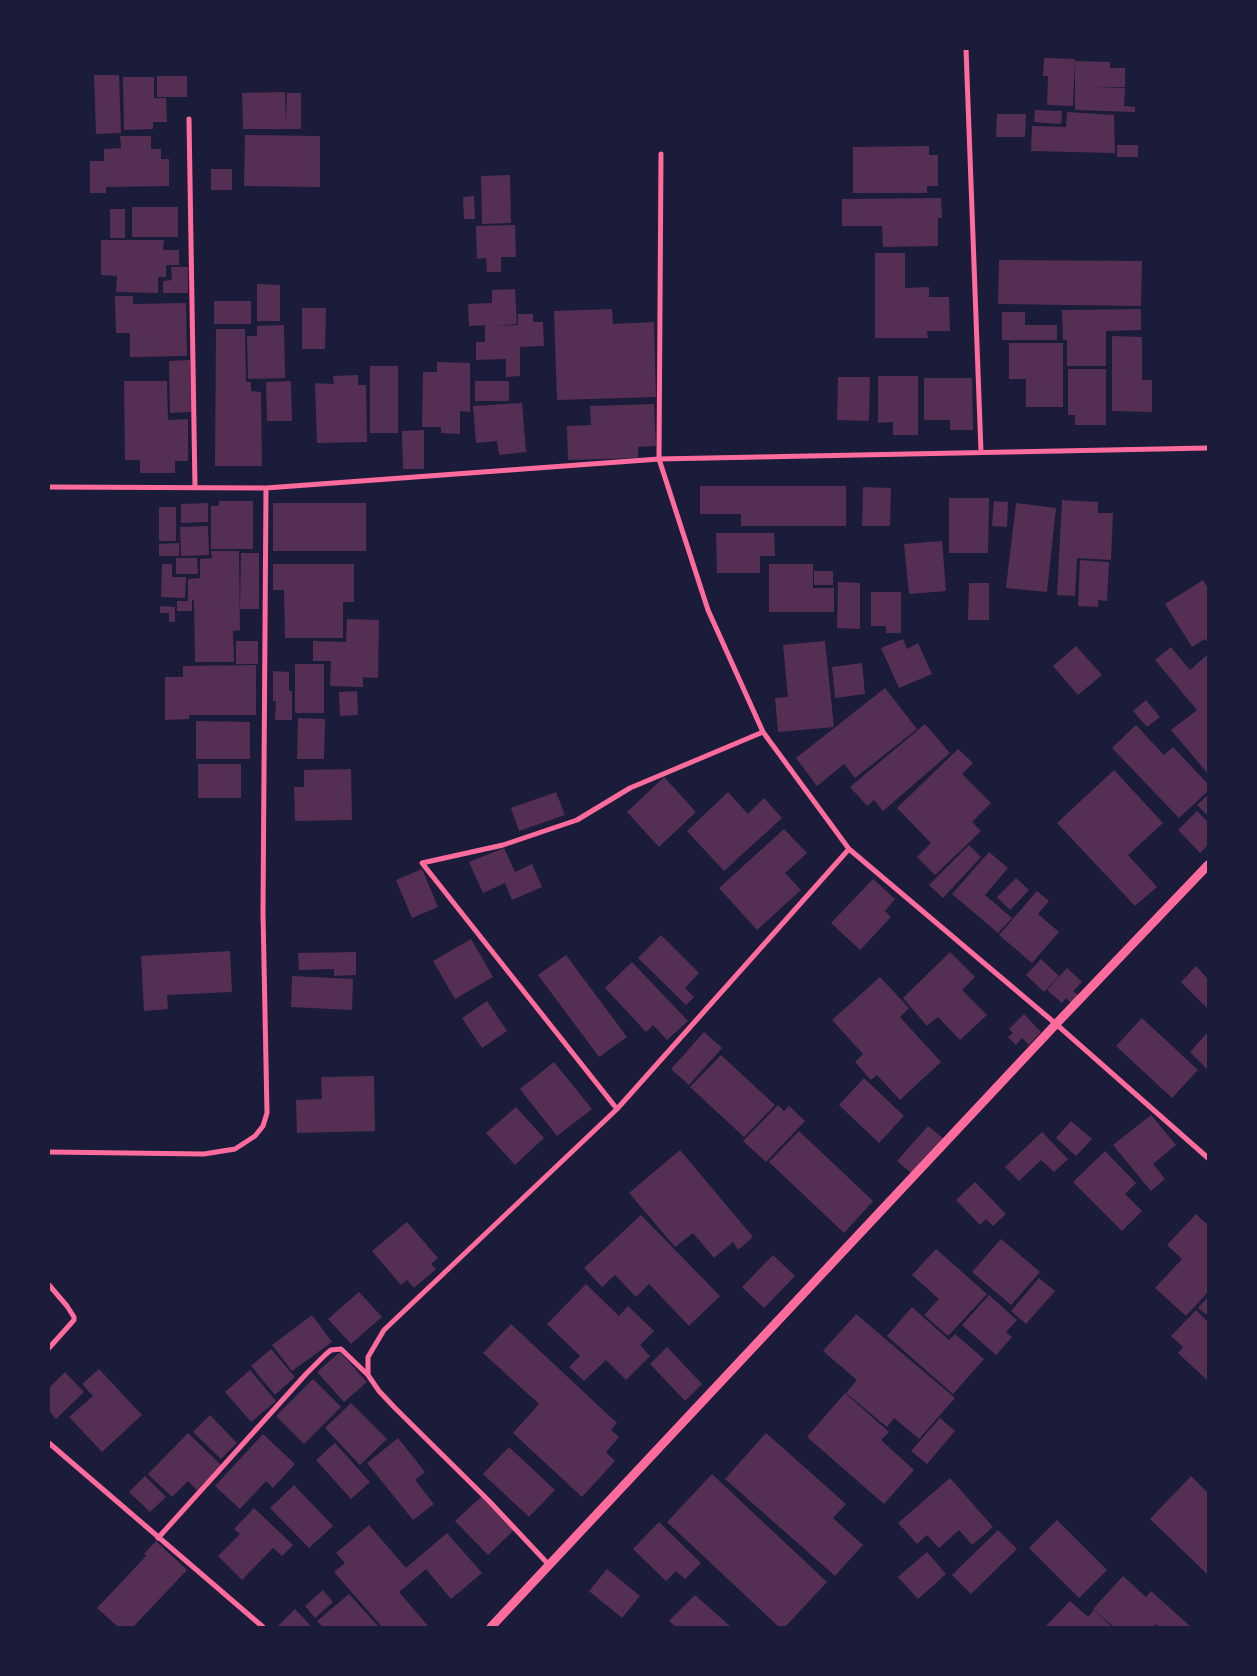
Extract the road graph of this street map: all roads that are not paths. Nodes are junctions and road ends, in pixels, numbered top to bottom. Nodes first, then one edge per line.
1 (966, 49) edge
2 (189, 119) dead end
3 (661, 154) dead end
4 (1208, 448) edge
5 (981, 452) junction
6 (659, 459) junction
7 (49, 487) edge
8 (195, 488) junction
9 (266, 488) junction
10 (763, 732) junction
11 (849, 849) junction
12 (1208, 865) edge
13 (1056, 1024) junction
14 (617, 1109) junction
15 (49, 1152) edge
16 (1208, 1158) edge
17 (49, 1285) edge
18 (49, 1348) edge
19 (368, 1375) junction
20 (49, 1443) edge
21 (158, 1538) junction
22 (550, 1566) junction
23 (263, 1627) edge
24 (491, 1627) edge

1 - 5 street
2 - 8 street
3 - 6 street
4 - 5 street
5 - 6 street
6 - 9 street
6 - 10 street
7 - 8 street
8 - 9 street
9 - 15 street
10 - 11 street
10 - 14 street
11 - 13 street
11 - 14 street
12 - 13 street
13 - 16 street
13 - 22 street
14 - 19 street
17 - 18 street
19 - 21 street
19 - 22 street
20 - 21 street
21 - 23 street
22 - 24 street

